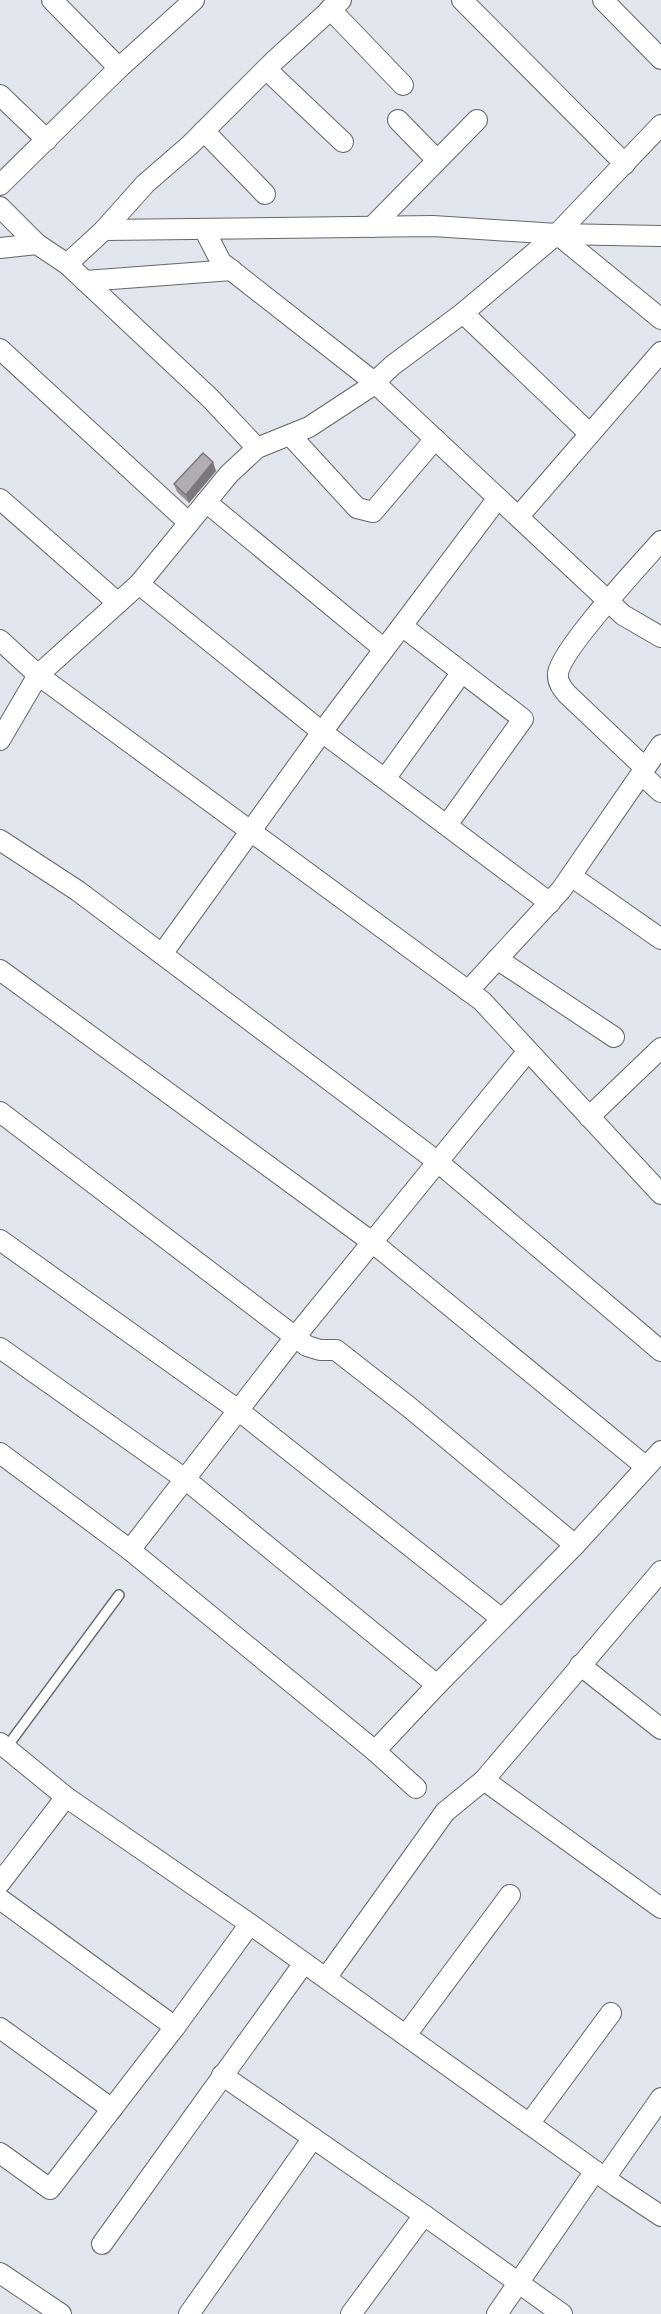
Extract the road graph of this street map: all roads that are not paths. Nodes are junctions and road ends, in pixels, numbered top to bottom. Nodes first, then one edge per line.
1 (52, 0) edge
2 (194, 0) edge
3 (462, 0) edge
4 (603, 0) edge
5 (335, 4) edge
6 (661, 59) edge
7 (119, 68) junction
8 (266, 69) junction
9 (403, 86) dead end
10 (0, 95) edge
11 (398, 120) dead end
12 (477, 120) dead end
13 (661, 125) edge
14 (204, 131) junction
15 (47, 140) junction
16 (343, 142) dead end
17 (437, 160) junction
18 (625, 164) junction
19 (0, 184) edge
20 (265, 194) dead end
21 (0, 207) edge
22 (372, 227) junction
23 (204, 229) junction
24 (104, 230) junction
25 (556, 234) junction
26 (661, 236) edge
27 (37, 244) junction
28 (0, 248) edge
29 (67, 264) junction
30 (232, 270) junction
31 (85, 281) junction
32 (463, 314) junction
33 (661, 319) edge
34 (0, 349) edge
35 (660, 355) edge
36 (374, 382) junction
37 (590, 434) junction
38 (290, 435) junction
39 (435, 439) junction
40 (257, 448) junction
41 (498, 498) junction
42 (0, 499) edge
43 (206, 502) junction
44 (519, 516) junction
45 (189, 523) junction
46 (661, 541) edge
47 (139, 584) junction
48 (608, 601) junction
49 (118, 603) junction
50 (402, 626) junction
51 (661, 637) edge
52 (0, 640) edge
53 (384, 649) junction
54 (462, 672) junction
55 (38, 675) junction
56 (322, 732) junction
57 (0, 740) edge
58 (661, 746) edge
59 (643, 771) junction
60 (385, 779) junction
61 (661, 792) edge
62 (447, 825) junction
63 (250, 831) junction
64 (0, 840) edge
65 (571, 876) junction
66 (550, 903) junction
67 (661, 939) edge
68 (162, 954) junction
69 (497, 959) junction
70 (0, 970) edge
71 (468, 991) junction
72 (614, 1037) dead end
73 (528, 1051) junction
74 (660, 1053) edge
75 (0, 1112) edge
76 (589, 1116) junction
77 (438, 1162) junction
78 (661, 1194) edge
79 (0, 1240) edge
80 (372, 1242) junction
81 (295, 1336) junction
82 (0, 1348) edge
83 (661, 1351) edge
84 (238, 1410) junction
85 (661, 1451) edge
86 (0, 1453) edge
87 (645, 1466) junction
88 (185, 1479) junction
89 (575, 1545) junction
90 (130, 1550) junction
91 (661, 1571) edge
92 (119, 1595) dead end
93 (502, 1619) junction
94 (580, 1665) junction
95 (437, 1685) junction
96 (661, 1729) edge
97 (3, 1745) edge
98 (375, 1751) junction
99 (484, 1780) junction
100 (416, 1788) dead end
101 (66, 1797) junction
102 (0, 1883) edge
103 (510, 1895) dead end
104 (0, 1899) edge
105 (661, 1908) edge
106 (250, 1924) junction
107 (304, 1963) junction
108 (326, 1978) junction
109 (611, 2013) dead end
110 (175, 2027) junction
111 (0, 2028) edge
112 (406, 2036) junction
113 (222, 2075) junction
114 (661, 2098) edge
115 (112, 2109) junction
116 (529, 2124) junction
117 (313, 2138) junction
118 (0, 2153) edge
119 (600, 2175) junction
120 (424, 2214) junction
121 (661, 2216) edge
122 (102, 2244) dead end
123 (0, 2273) edge
124 (519, 2283) junction
125 (61, 2314) edge
126 (189, 2314) edge
127 (351, 2314) edge
128 (497, 2314) edge
129 (562, 2314) edge

1 - 7 street
2 - 7 street
3 - 18 street
4 - 6 street
5 - 8 street
5 - 9 street
7 - 15 street
8 - 14 street
8 - 16 street
10 - 15 street
11 - 17 street
12 - 17 street
13 - 18 street
14 - 20 street
14 - 24 street
15 - 19 street
17 - 22 street
18 - 25 street
21 - 27 street
22 - 23 street
22 - 25 street
23 - 24 street
23 - 30 street
24 - 29 street
25 - 26 street
25 - 32 street
25 - 33 street
27 - 28 street
27 - 29 street
29 - 31 street
30 - 31 street
30 - 36 street
31 - 40 street
32 - 36 street
32 - 37 street
34 - 45 street
35 - 37 street
36 - 38 street
36 - 39 street
37 - 44 street
38 - 39 street
38 - 40 street
39 - 41 street
40 - 43 street
41 - 44 street
41 - 50 street
42 - 49 street
43 - 45 street
43 - 53 street
44 - 48 street
45 - 47 street
46 - 48 street
47 - 49 street
47 - 56 street
48 - 51 street
48 - 59 street
49 - 55 street
50 - 53 street
50 - 54 street
52 - 55 street
53 - 56 street
54 - 60 street
54 - 62 street
55 - 57 street
55 - 63 street
56 - 60 street
56 - 63 street
58 - 59 street
59 - 61 street
59 - 65 street
60 - 62 street
62 - 66 street
63 - 68 street
63 - 71 street
64 - 68 street
65 - 66 street
65 - 67 street
66 - 69 street
68 - 77 street
69 - 71 street
69 - 72 street
70 - 80 street
71 - 73 street
73 - 76 street
73 - 77 street
74 - 76 street
75 - 81 street
76 - 78 street
77 - 80 street
77 - 83 street
79 - 84 street
80 - 81 street
80 - 87 street
81 - 84 street
81 - 89 street
82 - 88 street
84 - 88 street
84 - 93 street
85 - 87 street
86 - 90 street
87 - 89 street
88 - 90 street
88 - 95 street
89 - 93 street
90 - 98 street
91 - 94 street
92 - 97 lane
93 - 95 street
94 - 96 street
94 - 99 street
95 - 98 street
97 - 101 street
98 - 100 street
99 - 105 street
99 - 108 street
101 - 102 street
101 - 106 street
103 - 112 street
104 - 110 street
106 - 107 street
106 - 110 street
107 - 108 street
107 - 113 street
108 - 112 street
109 - 116 street
110 - 115 street
111 - 115 street
112 - 116 street
113 - 117 street
113 - 122 street
114 - 119 street
115 - 118 street
116 - 119 street
117 - 120 street
117 - 126 street
119 - 121 street
119 - 124 street
120 - 124 street
120 - 127 street
123 - 125 street
124 - 128 street
124 - 129 street

